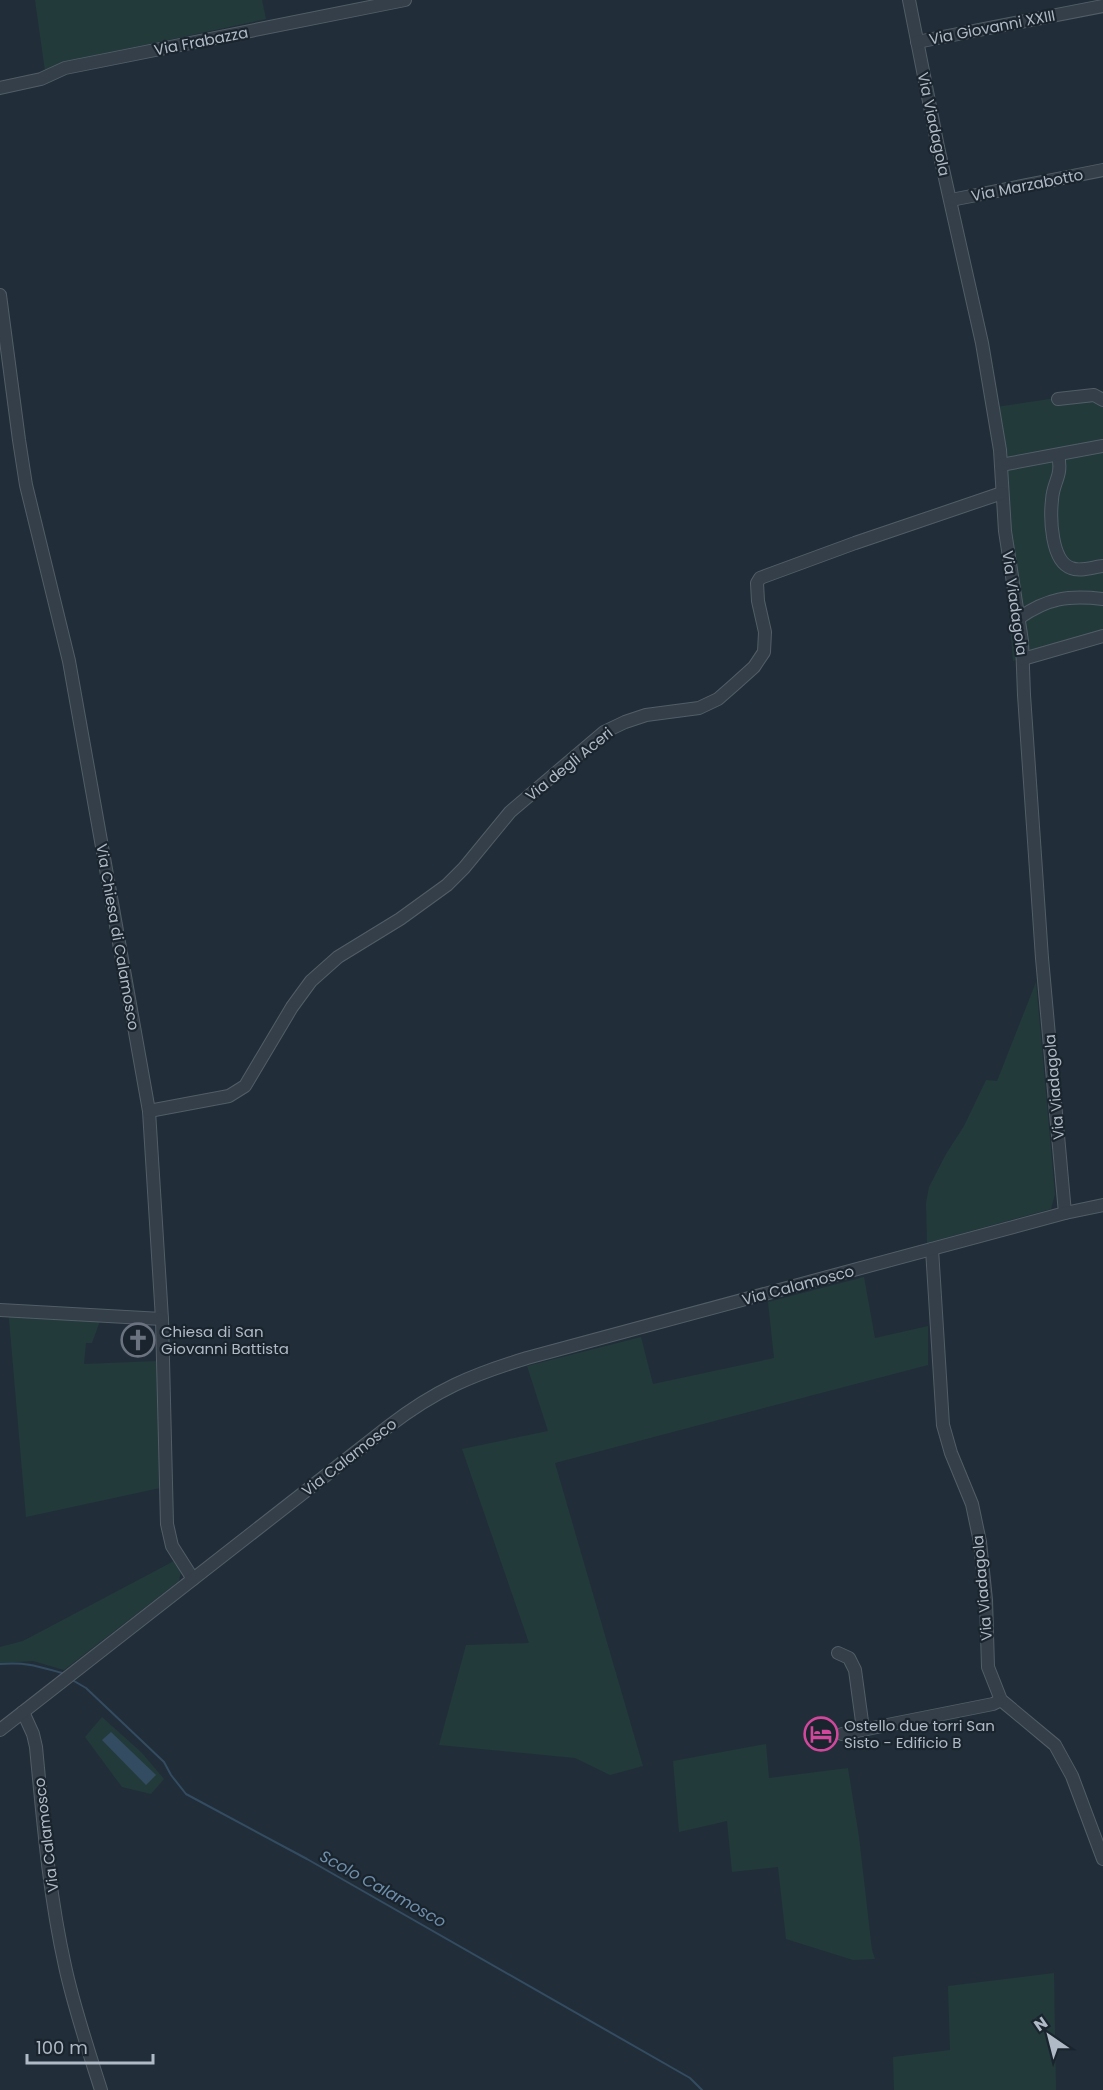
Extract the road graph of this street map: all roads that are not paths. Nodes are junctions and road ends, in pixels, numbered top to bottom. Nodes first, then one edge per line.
1 (405, 0) edge
2 (909, 0) edge
3 (1103, 6) edge
4 (917, 42) junction
5 (0, 88) edge
6 (1103, 170) edge
7 (951, 200) junction
8 (0, 296) edge
9 (1058, 399) dead end
10 (1103, 400) edge
11 (1103, 446) edge
12 (1058, 455) junction
13 (1001, 465) junction
14 (1002, 493) junction
15 (1103, 566) edge
16 (1103, 599) edge
17 (1019, 618) junction
18 (1103, 636) edge
19 (1023, 659) junction
20 (149, 1110) junction
21 (1103, 1205) edge
22 (1065, 1214) junction
23 (932, 1249) junction
24 (0, 1310) edge
25 (162, 1319) junction
26 (193, 1579) junction
27 (838, 1653) dead end
28 (1001, 1700) junction
29 (23, 1712) junction
30 (863, 1729) junction
31 (0, 1730) edge
32 (842, 1734) dead end
33 (1103, 1859) edge
34 (100, 2090) edge

1 - 5 street, Via Frabazza
2 - 4 street, Via Viadagola
3 - 4 street, Via Giovanni XXIII
4 - 7 street, Via Viadagola
6 - 7 street, Via Marzabotto
7 - 13 street, Via Viadagola
8 - 20 street, Via Chiesa di Calamosco
9 - 10 street
11 - 12 street
12 - 13 street
12 - 15 street
13 - 14 street, Via Viadagola
14 - 17 street, Via Viadagola
14 - 20 street, Via degli Aceri
16 - 17 street
17 - 19 street, Via Viadagola
18 - 19 street
19 - 22 street, Via Viadagola
20 - 25 street, Via Chiesa di Calamosco
21 - 22 street, Via Calamosco
22 - 23 street, Via Calamosco
23 - 26 street, Via Calamosco
23 - 28 street, Via Viadagola
24 - 25 street
25 - 26 street, Via Chiesa di Calamosco
26 - 29 street, Via Calamosco
27 - 30 street
28 - 30 street
28 - 33 street, Via Viadagola
29 - 31 street
29 - 34 street, Via Calamosco
30 - 32 street

